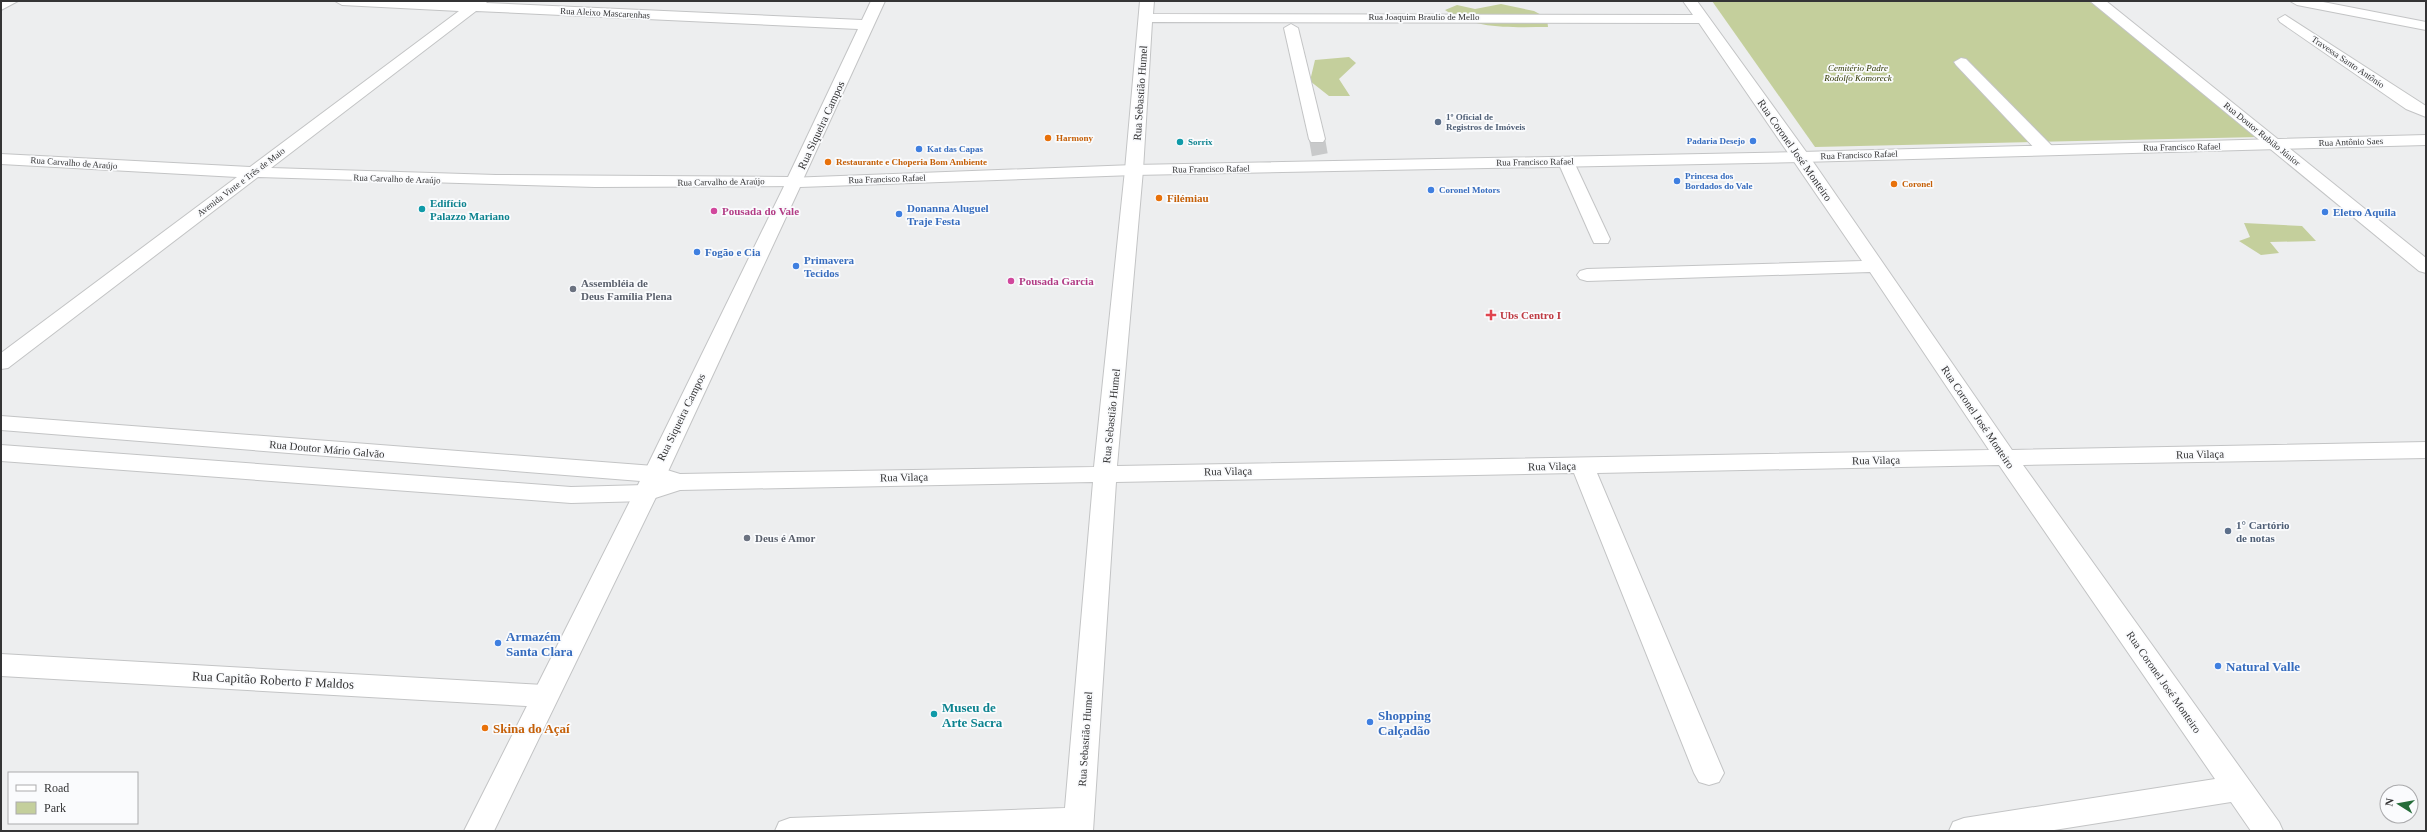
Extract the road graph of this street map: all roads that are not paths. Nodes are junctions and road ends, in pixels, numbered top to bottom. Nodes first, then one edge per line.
1 (11, 1) edge
2 (342, 1) edge
3 (878, 1) edge
4 (2097, 1) edge
5 (2298, 1) edge
6 (477, 4) edge
7 (1, 6) edge
8 (1146, 10) edge
9 (1696, 10) edge
10 (2285, 19) dead end
11 (868, 25) junction
12 (2426, 26) edge
13 (1290, 28) dead end
14 (1961, 62) dead end
15 (2419, 109) edge
16 (2426, 121) edge
17 (1317, 139) tunnel mouth
18 (2426, 140) edge
19 (2275, 145) junction
20 (2046, 150) junction
21 (1801, 157) junction
22 (1, 159) edge
23 (1566, 162) junction
24 (1134, 170) junction
25 (253, 174) junction
26 (794, 182) junction
27 (1601, 240) dead end
28 (2401, 247) junction
29 (2426, 247) edge
30 (1875, 266) junction
31 (2426, 267) edge
32 (1587, 275) dead end
33 (1, 363) edge
34 (1, 422) edge
35 (2426, 450) edge
36 (1, 453) edge
37 (2006, 458) junction
38 (1582, 465) junction
39 (1105, 473) junction
40 (650, 483) junction
41 (1, 665) edge
42 (544, 696) junction
43 (1709, 773) dead end
44 (2238, 788) junction
45 (1079, 826) edge
46 (479, 831) edge
47 (790, 831) edge
48 (1964, 831) edge
49 (2268, 831) edge

1 - 7 street
2 - 6 street, Rua Aleixo Mascarenhas
3 - 11 street, Rua Siqueira Campos
4 - 19 street, Rua Doutor Rubião Júnior
5 - 12 street
6 - 11 street, Rua Aleixo Mascarenhas
6 - 25 street, Avenida Vinte e Três de Maio
8 - 9 street, Rua Joaquim Braulio de Mello
8 - 24 street, Rua Sebastião Humel
9 - 21 street, Rua Coronel José Monteiro
10 - 15 street, Travessa Santo Antônio
11 - 26 street, Rua Siqueira Campos
13 - 17 street
14 - 20 street
15 - 16 street, Travessa Santo Antônio
18 - 19 street, Rua Antônio Saes
19 - 20 street, Rua Francisco Rafael
19 - 28 street, Rua Doutor Rubião Júnior
20 - 21 street, Rua Francisco Rafael
21 - 23 street, Rua Francisco Rafael
21 - 30 street, Rua Coronel José Monteiro
22 - 25 street, Rua Carvalho de Araújo
23 - 24 street, Rua Francisco Rafael
23 - 27 street
24 - 26 street, Rua Francisco Rafael
24 - 39 street, Rua Sebastião Humel
25 - 26 street, Rua Carvalho de Araújo
25 - 33 street, Avenida Vinte e Três de Maio
26 - 40 street, Rua Siqueira Campos
28 - 29 street
28 - 31 street, Rua Doutor Rubião Júnior
30 - 32 street
30 - 37 street, Rua Coronel José Monteiro
34 - 40 street, Rua Doutor Mário Galvão
35 - 37 street, Rua Vilaça
36 - 40 street
37 - 38 street, Rua Vilaça
37 - 44 street, Rua Coronel José Monteiro
38 - 39 street, Rua Vilaça
38 - 43 street
39 - 40 street, Rua Vilaça
39 - 45 street, Rua Sebastião Humel
40 - 42 street, Rua Siqueira Campos
41 - 42 street, Rua Capitão Roberto F Maldos
42 - 46 street, Rua Siqueira Campos
44 - 48 street
44 - 49 street, Rua Coronel José Monteiro
45 - 47 street

